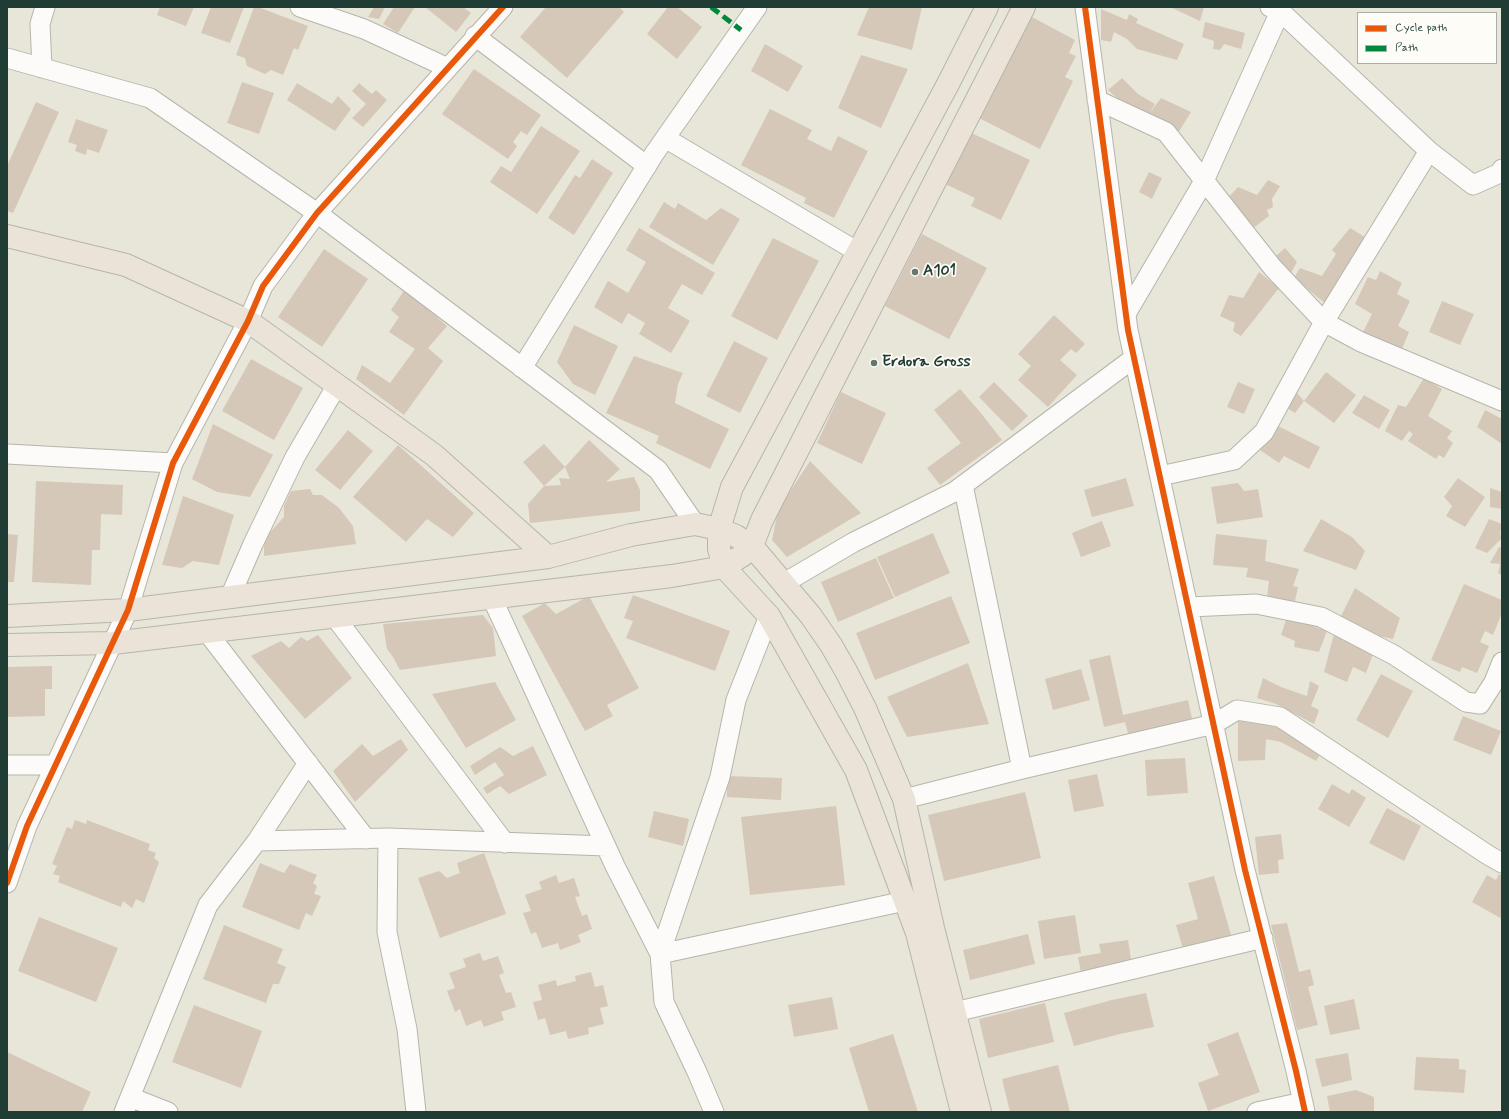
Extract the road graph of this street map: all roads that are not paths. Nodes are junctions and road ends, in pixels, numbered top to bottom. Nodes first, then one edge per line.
1 (45, 7) edge
2 (300, 7) edge
3 (502, 7) edge
4 (757, 7) edge
5 (988, 7) edge
6 (1024, 7) edge
7 (1085, 7) edge
8 (1277, 8) edge
9 (475, 36) junction
10 (7, 58) edge
11 (42, 68) junction
12 (448, 68) junction
13 (1097, 100) junction
14 (665, 138) junction
15 (1429, 151) junction
16 (647, 166) junction
17 (1502, 169) edge
18 (1204, 181) junction
19 (317, 213) junction
20 (7, 236) edge
21 (858, 252) junction
22 (1126, 314) junction
23 (248, 322) junction
24 (1324, 322) junction
25 (1134, 358) junction
26 (522, 368) junction
27 (337, 385) junction
28 (1502, 401) edge
29 (7, 454) edge
30 (173, 463) junction
31 (1160, 476) junction
32 (963, 485) junction
33 (695, 524) junction
34 (718, 529) junction
35 (752, 546) junction
36 (548, 557) junction
37 (724, 567) junction
38 (784, 582) junction
39 (230, 597) junction
40 (492, 598) junction
41 (1189, 607) junction
42 (128, 610) junction
43 (7, 616) edge
44 (769, 616) junction
45 (335, 617) junction
46 (207, 632) junction
47 (113, 643) junction
48 (7, 645) edge
49 (1502, 662) edge
50 (1214, 724) junction
51 (308, 763) junction
52 (7, 765) edge
53 (56, 765) junction
54 (1022, 769) junction
55 (904, 799) junction
56 (388, 838) junction
57 (366, 839) junction
58 (257, 841) junction
59 (505, 843) junction
60 (606, 846) junction
61 (1502, 863) edge
62 (7, 883) edge
63 (905, 901) junction
64 (1262, 938) junction
65 (660, 954) junction
66 (955, 1012) junction
67 (127, 1104) edge
68 (1304, 1107) edge
69 (168, 1112) edge
70 (416, 1112) edge
71 (714, 1112) edge
72 (962, 1112) edge
73 (980, 1112) edge
74 (1257, 1112) edge

1 - 11 street
2 - 12 street
3 - 9 street
4 - 14 street
5 - 21 main road
6 - 35 main road
7 - 13 street
8 - 15 street
8 - 18 street
9 - 12 street
9 - 16 street
10 - 11 street
11 - 19 street
12 - 19 street
13 - 18 street
13 - 22 street
14 - 16 street
14 - 21 street
15 - 17 street
15 - 24 street
16 - 26 street
18 - 22 street
18 - 24 street
19 - 23 street
19 - 26 street
20 - 23 main road
21 - 34 main road
22 - 25 street
23 - 27 main road
23 - 30 street
24 - 28 street
24 - 31 street
25 - 31 street
25 - 32 street
26 - 33 street
27 - 36 main road
27 - 39 street
29 - 30 street
30 - 42 street
31 - 41 street
32 - 38 street
32 - 54 street
33 - 34 main road
33 - 36 main road
34 - 35 main road
34 - 37 main road
35 - 37 main road
35 - 38 main road
36 - 39 main road
37 - 40 main road
37 - 44 main road
38 - 55 main road
39 - 42 main road
40 - 45 main road
40 - 60 street
41 - 49 street
41 - 50 street
42 - 43 main road
42 - 47 street
44 - 63 main road
44 - 65 street
45 - 46 main road
45 - 59 street
46 - 47 main road
46 - 51 street
47 - 48 main road
47 - 53 street
50 - 54 street
50 - 61 street
50 - 64 street
51 - 57 street
51 - 58 street
52 - 53 street
53 - 62 street
54 - 55 street
55 - 66 main road
56 - 57 street
56 - 59 street
56 - 70 street
57 - 58 street
58 - 67 street
59 - 60 street
60 - 65 street
63 - 65 street
63 - 72 main road
64 - 66 street
64 - 68 street
65 - 71 street
66 - 73 main road
67 - 69 street
68 - 74 street

